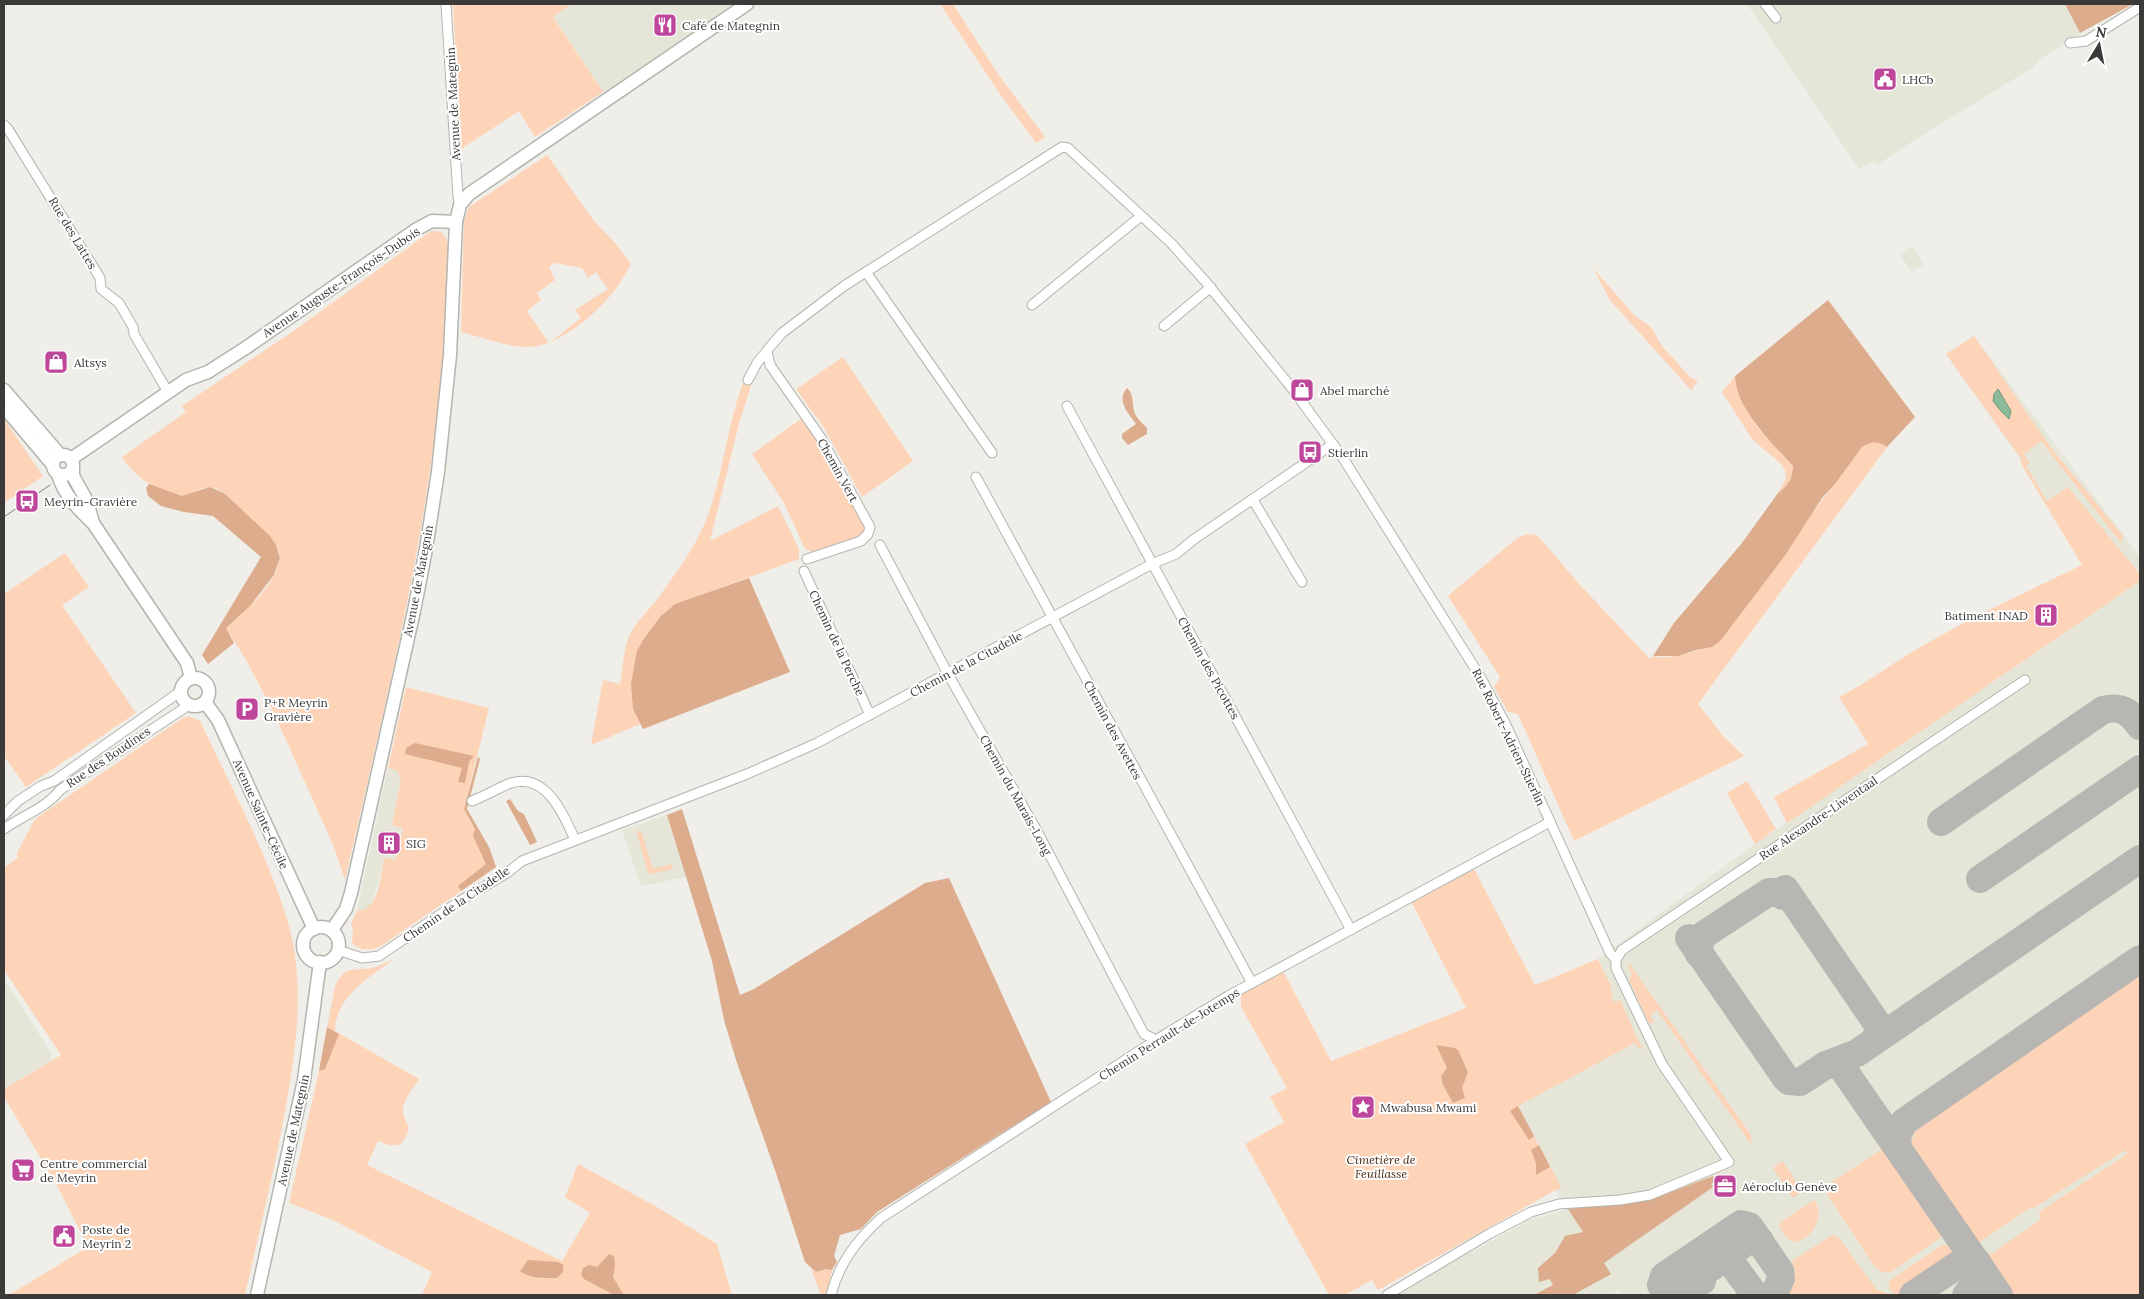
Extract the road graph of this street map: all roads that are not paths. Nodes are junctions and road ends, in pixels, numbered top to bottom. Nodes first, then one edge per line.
1 (446, 4) edge
2 (747, 4) edge
3 (1765, 4) edge
4 (2140, 7) edge
5 (1776, 18) dead end
6 (2070, 43) dead end
7 (4, 125) edge
8 (460, 204) junction
9 (1141, 216) junction
10 (456, 222) junction
11 (866, 272) junction
12 (1211, 287) junction
13 (1032, 305) dead end
14 (1164, 326) dead end
15 (767, 351) junction
16 (748, 380) dead end
17 (4, 390) edge
18 (168, 392) junction
19 (1066, 406) dead end
20 (4, 407) edge
21 (1333, 444) junction
22 (992, 453) dead end
23 (63, 464) junction
24 (976, 478) dead end
25 (1253, 500) junction
26 (880, 546) dead end
27 (807, 559) dead end
28 (1152, 564) junction
29 (804, 570) dead end
30 (1302, 582) dead end
31 (1052, 617) junction
32 (948, 674) junction
33 (191, 678) junction
34 (2025, 680) dead end
35 (181, 691) junction
36 (205, 702) junction
37 (189, 705) junction
38 (870, 716) junction
39 (472, 801) dead end
40 (4, 815) edge
41 (1550, 822) junction
42 (4, 829) edge
43 (575, 840) junction
44 (314, 929) junction
45 (332, 930) junction
46 (1351, 930) junction
47 (338, 950) junction
48 (1616, 960) junction
49 (320, 962) junction
50 (1252, 983) junction
51 (1156, 1040) junction
52 (257, 1295) edge
53 (830, 1295) edge
54 (1387, 1295) edge

1 - 8 street, Avenue de Mategnin
2 - 8 main road
3 - 5 street
4 - 6 street
7 - 18 street, Rue des Lattes
8 - 10 main road
9 - 11 street, Rue Robert-Adrien-Stierlin
9 - 12 street, Rue Robert-Adrien-Stierlin
9 - 13 street
10 - 18 main road, Avenue Auguste-François-Dubois
10 - 45 main road, Avenue de Mategnin
11 - 15 street
11 - 22 street
12 - 14 street
12 - 21 street, Rue Robert-Adrien-Stierlin
15 - 16 street
15 - 27 street, Chemin Vert
17 - 23 main road
18 - 23 main road, Avenue Auguste-François-Dubois
19 - 28 street, Chemin des Picottes
20 - 23 main road
21 - 25 street, Chemin de la Citadelle
21 - 41 street, Rue Robert-Adrien-Stierlin
23 - 33 main road
24 - 31 street, Chemin des Avettes
25 - 28 street, Chemin de la Citadelle
25 - 30 street
26 - 32 street, Chemin du Marais-Long
28 - 31 street, Chemin de la Citadelle
28 - 46 street, Chemin des Picottes
29 - 38 street, Chemin de la Perche
31 - 32 street, Chemin de la Citadelle
31 - 50 street, Chemin des Avettes
32 - 38 street, Chemin de la Citadelle
32 - 51 street, Chemin du Marais-Long
33 - 35 main road
33 - 36 main road
34 - 48 street, Rue Alexandre-Liwentaal
35 - 37 main road
35 - 40 street, Rue des Boudines
36 - 37 main road
36 - 44 main road, Avenue Sainte-Cécile
37 - 42 street, Rue des Boudines
38 - 43 street, Chemin de la Citadelle
39 - 43 street
41 - 46 street, Chemin Perrault-de-Jotemps
41 - 48 street, Rue Robert-Adrien-Stierlin
43 - 47 street, Chemin de la Citadelle
44 - 45 main road
44 - 49 main road
45 - 47 main road
46 - 50 street, Chemin Perrault-de-Jotemps
47 - 49 main road
48 - 54 street, Rue Robert-Adrien-Stierlin
49 - 52 main road, Avenue de Mategnin
50 - 51 street, Chemin Perrault-de-Jotemps
51 - 53 street, Chemin Perrault-de-Jotemps

